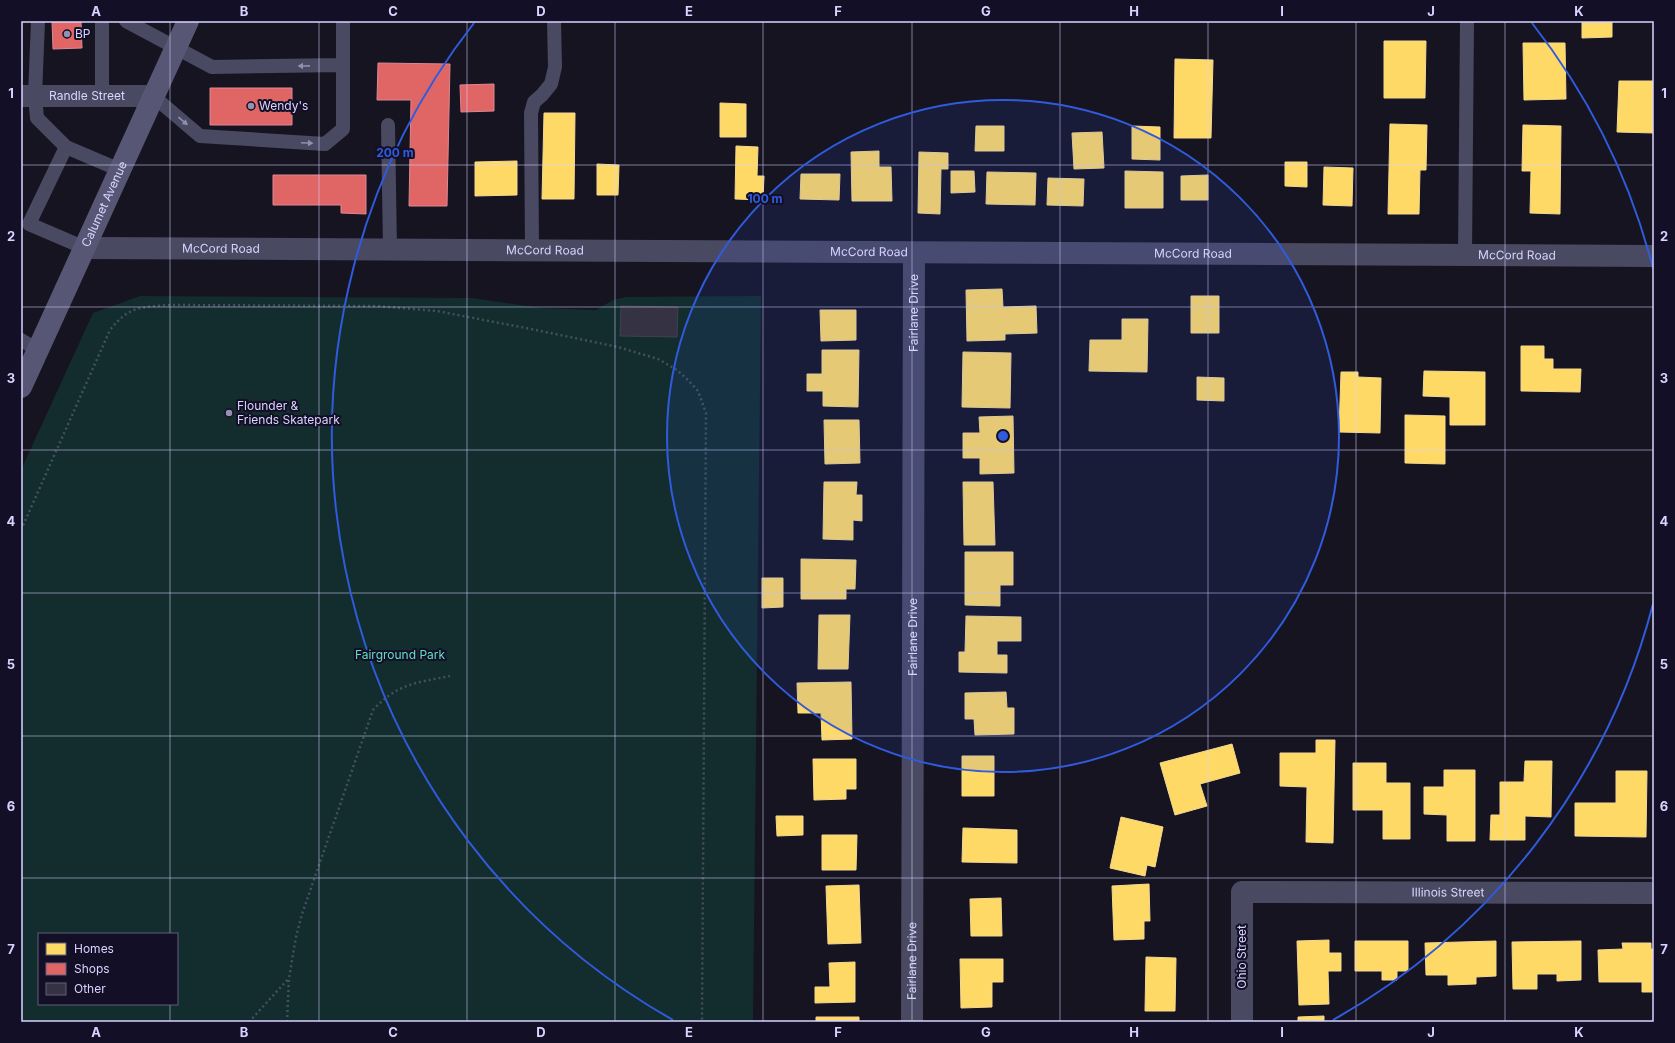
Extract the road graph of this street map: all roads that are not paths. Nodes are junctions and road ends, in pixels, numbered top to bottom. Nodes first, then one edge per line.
1 (38, 21) edge
2 (102, 21) edge
3 (126, 21) edge
4 (188, 21) edge
5 (343, 21) edge
6 (554, 21) edge
7 (1467, 21) edge
8 (176, 47) junction
9 (343, 65) junction
10 (28, 96) edge
11 (102, 96) junction
12 (153, 96) junction
13 (388, 125) dead end
14 (66, 147) junction
15 (120, 170) junction
16 (25, 227) edge
17 (85, 248) junction
18 (390, 250) junction
19 (532, 250) junction
20 (914, 253) junction
21 (1465, 255) junction
22 (1654, 256) edge
23 (30, 345) edge
24 (21, 387) edge
25 (1242, 892) joint
26 (1654, 893) edge
27 (912, 1022) edge
28 (1242, 1022) edge

1 - 10 lane
2 - 11 lane
3 - 8 lane
4 - 8 main road, Calumet Avenue
5 - 9 lane
6 - 19 lane
7 - 21 lane
9 -> 8 lane
8 - 12 main road, Calumet Avenue
12 -> 9 lane
10 - 11 street, Randle Street
10 - 14 lane
11 - 12 street, Randle Street
12 - 15 main road, Calumet Avenue
13 - 18 lane
14 - 15 lane
14 - 16 lane
15 - 17 main road, Calumet Avenue
16 - 17 lane
17 - 18 street, McCord Road
17 - 23 main road, Calumet Avenue
18 - 19 street, McCord Road
19 - 20 street, McCord Road
20 - 21 street, McCord Road
20 - 27 street, Fairlane Drive
21 - 22 street, McCord Road
23 - 24 main road, Calumet Avenue
25 - 26 street, Illinois Street
25 - 28 street, Ohio Street

